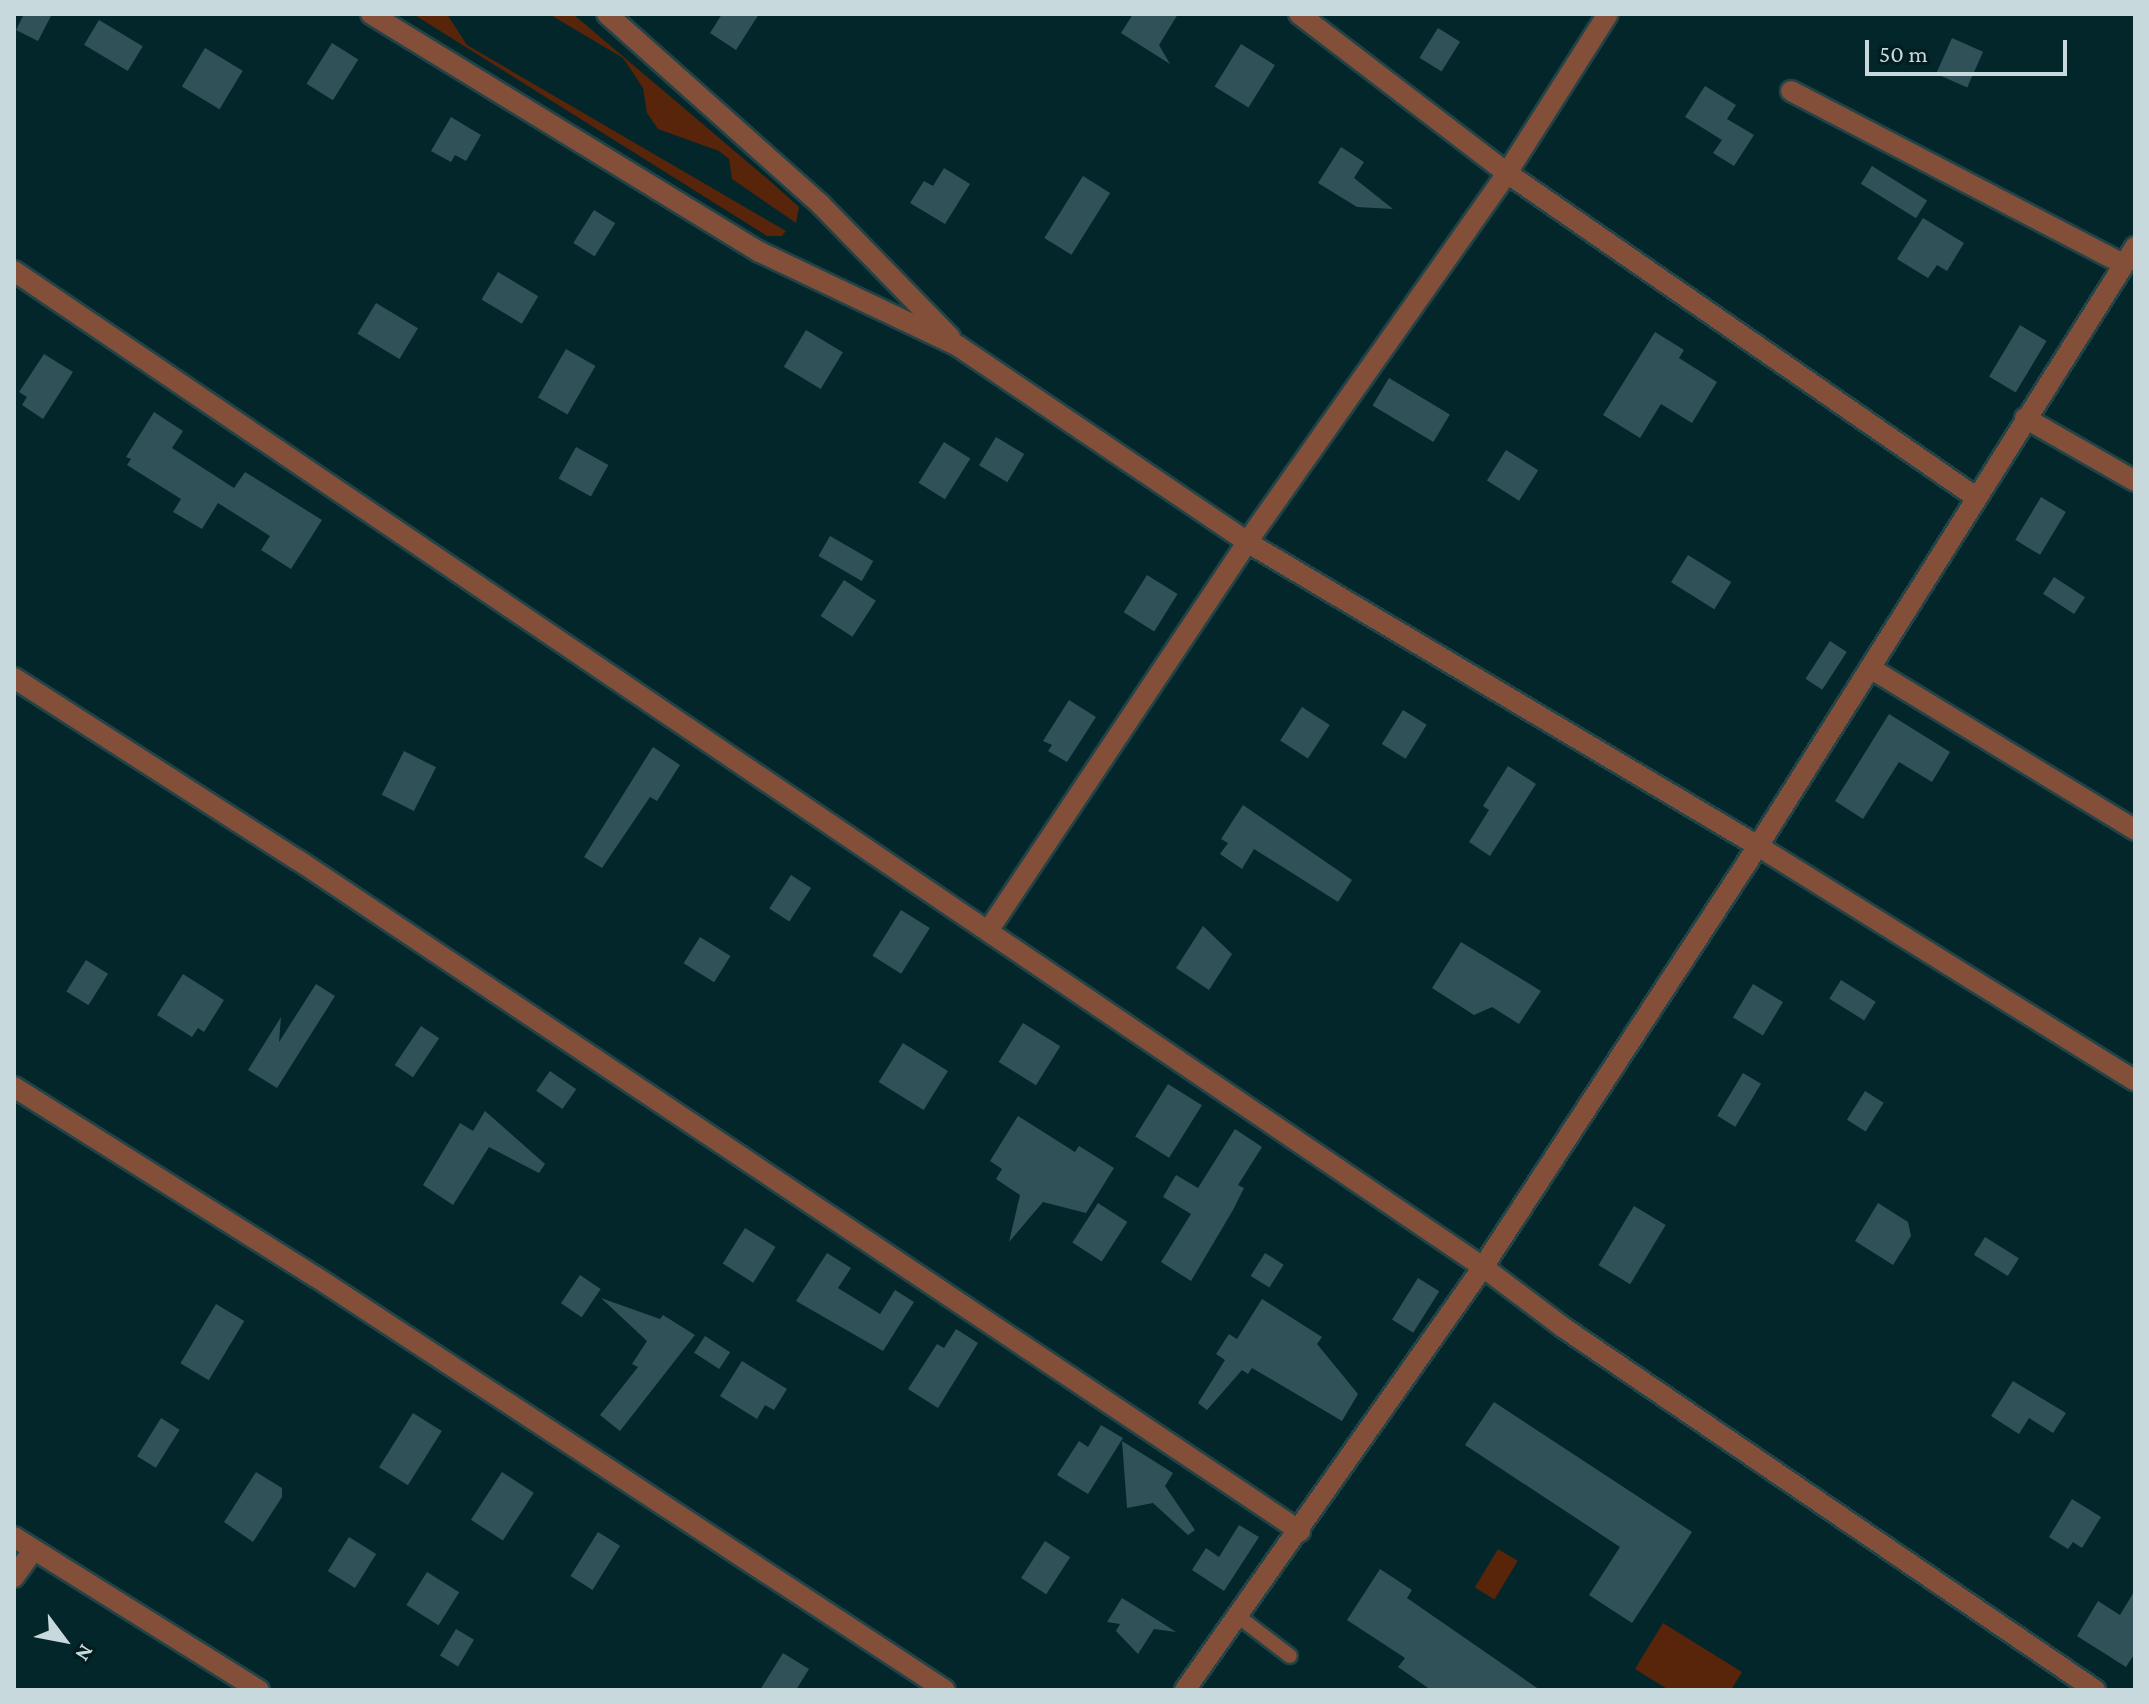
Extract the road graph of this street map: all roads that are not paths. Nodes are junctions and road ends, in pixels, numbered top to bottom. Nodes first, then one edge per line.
1 (371, 14) edge
2 (607, 14) edge
3 (1299, 14) edge
4 (1608, 14) edge
5 (1791, 91) dead end
6 (1507, 173) junction
7 (2130, 255) edge
8 (14, 271) edge
9 (958, 346) junction
10 (2025, 418) junction
11 (2135, 481) edge
12 (1977, 498) junction
13 (1247, 542) junction
14 (1870, 668) junction
15 (14, 678) edge
16 (2135, 830) edge
17 (1758, 846) junction
18 (988, 931) junction
19 (2135, 1081) edge
20 (14, 1087) edge
21 (1483, 1267) junction
22 (1300, 1531) junction
23 (14, 1537) edge
24 (34, 1549) junction
25 (14, 1577) edge
26 (1239, 1617) junction
27 (1290, 1656) dead end
28 (2090, 1689) edge
29 (259, 1690) edge
30 (945, 1690) edge
31 (1185, 1690) edge

1 - 9 street
2 - 9 street
3 - 6 street
4 - 6 street
5 - 7 street
6 - 12 street
6 - 13 street
7 - 10 street
8 - 18 street
9 - 13 street
10 - 11 street
10 - 12 street
12 - 14 street
13 - 17 street
13 - 18 street
14 - 16 street
14 - 17 street
15 - 22 street
17 - 19 street
17 - 21 street
18 - 21 street
20 - 30 street
21 - 22 street
21 - 28 street
22 - 26 street
23 - 24 street
24 - 25 street
24 - 29 street
26 - 27 lane
26 - 31 street

